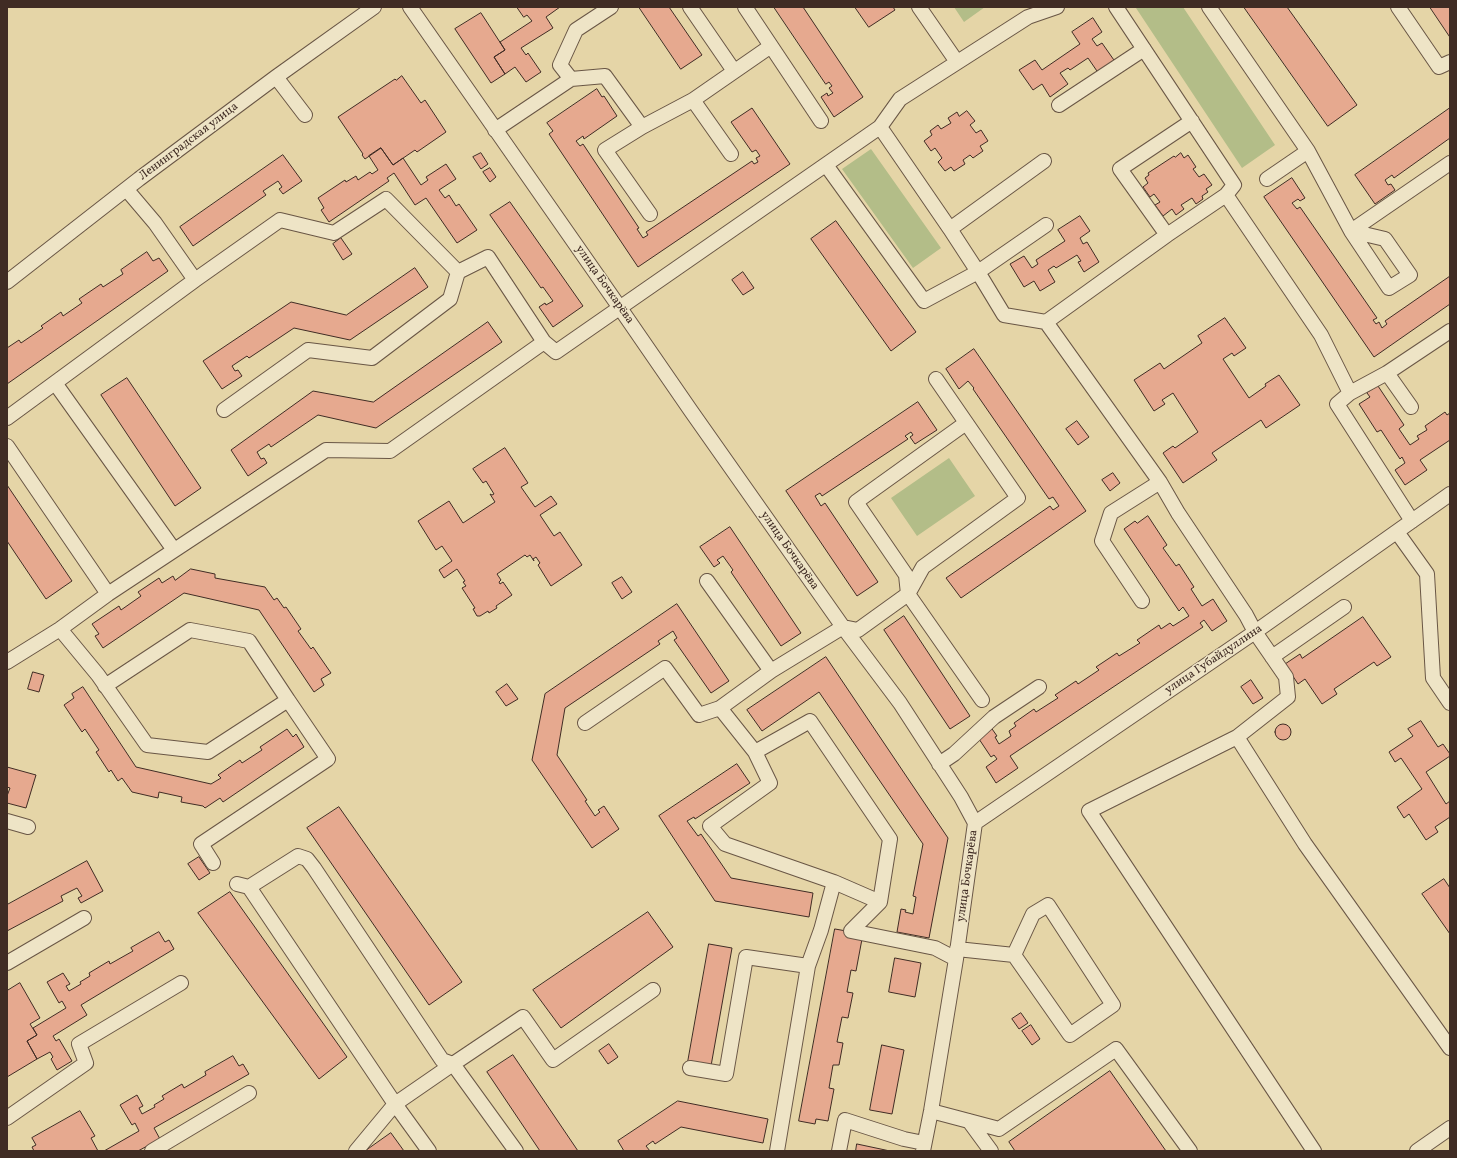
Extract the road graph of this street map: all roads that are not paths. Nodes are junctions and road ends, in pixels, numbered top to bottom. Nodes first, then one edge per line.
1 (374, 7) edge
2 (410, 7) edge
3 (611, 7) edge
4 (690, 7) edge
5 (745, 7) edge
6 (919, 7) edge
7 (1057, 7) edge
8 (1116, 7) edge
9 (1209, 7) edge
10 (1398, 7) edge
11 (771, 46) junction
12 (1144, 49) junction
13 (957, 62) junction
14 (1450, 62) edge
15 (734, 71) junction
16 (276, 77) junction
17 (571, 79) junction
18 (693, 100) junction
19 (1059, 105) dead end
20 (305, 115) dead end
21 (821, 121) dead end
22 (1192, 121) junction
23 (642, 126) junction
24 (880, 127) junction
25 (495, 130) junction
26 (1308, 151) junction
27 (731, 154) dead end
28 (1044, 161) dead end
29 (1450, 163) edge
30 (826, 165) junction
31 (1267, 179) dead end
32 (127, 190) junction
33 (1226, 195) junction
34 (650, 214) dead end
35 (1046, 225) dead end
36 (950, 229) junction
37 (1168, 235) junction
38 (458, 272) junction
39 (978, 272) junction
40 (195, 280) junction
41 (7, 282) edge
42 (620, 308) junction
43 (1046, 322) junction
44 (1450, 331) edge
45 (544, 342) junction
46 (1387, 373) junction
47 (936, 379) dead end
48 (55, 383) junction
49 (1350, 393) junction
50 (1411, 407) dead end
51 (224, 410) dead end
52 (7, 418) edge
53 (966, 423) junction
54 (7, 446) edge
55 (1160, 482) junction
56 (1450, 494) edge
57 (1412, 521) junction
58 (1398, 532) junction
59 (174, 550) junction
60 (707, 581) dead end
61 (108, 594) junction
62 (908, 594) junction
63 (1142, 600) dead end
64 (1344, 607) dead end
65 (843, 627) junction
66 (60, 629) junction
67 (1255, 632) junction
68 (1272, 657) junction
69 (7, 662) edge
70 (771, 671) junction
71 (105, 686) junction
72 (1039, 687) dead end
73 (288, 700) junction
74 (982, 700) dead end
75 (1450, 703) edge
76 (720, 708) junction
77 (585, 723) dead end
78 (1237, 737) junction
79 (755, 752) junction
80 (939, 764) junction
81 (7, 821) edge
82 (975, 823) junction
83 (28, 827) dead end
84 (213, 863) dead end
85 (834, 882) junction
86 (880, 902) junction
87 (84, 918) dead end
88 (957, 954) junction
89 (1014, 955) junction
90 (7, 963) edge
91 (808, 966) junction
92 (181, 983) dead end
93 (653, 990) dead end
94 (1450, 1048) edge
95 (454, 1064) junction
96 (690, 1068) dead end
97 (249, 1093) dead end
98 (395, 1104) junction
99 (931, 1112) junction
100 (7, 1118) edge
101 (969, 1121) junction
102 (1450, 1128) edge
103 (923, 1147) edge
104 (152, 1151) edge
105 (356, 1151) edge
106 (429, 1151) edge
107 (516, 1151) edge
108 (777, 1151) edge
109 (838, 1151) edge
110 (991, 1151) edge
111 (1190, 1151) edge
112 (1314, 1151) edge
113 (1416, 1151) edge

1 - 16 street, Ленинградская улица
2 - 25 street, улица Бочкарёва
3 - 17 street
4 - 15 street
5 - 11 street
6 - 13 street
7 - 13 street
8 - 12 street
9 - 26 street
10 - 14 street
11 - 15 street
11 - 21 street
12 - 19 street
12 - 22 street
13 - 24 street
15 - 18 street
16 - 20 street
16 - 32 street, Ленинградская улица
17 - 23 street
17 - 25 street
18 - 23 street
18 - 27 street
22 - 33 street
22 - 37 street
23 - 34 street
24 - 30 street
24 - 36 street
25 - 42 street, улица Бочкарёва
26 - 29 street
26 - 31 street
28 - 36 street
30 - 39 street
30 - 42 street
32 - 40 street
32 - 41 street, Ленинградская улица
33 - 37 street
33 - 49 street
35 - 39 street
36 - 39 street
37 - 43 street
38 - 40 street
38 - 45 street
38 - 51 street
39 - 43 street
40 - 48 street
42 - 45 street
42 - 65 street, улица Бочкарёва
43 - 55 street
44 - 46 street
45 - 59 street
46 - 49 street
46 - 50 street
47 - 53 street
48 - 52 street
48 - 59 street
49 - 57 street
53 - 62 street
53 - 62 street
54 - 61 street
55 - 63 street
55 - 67 street
56 - 57 street, улица Губайдуллина
57 - 58 street, улица Губайдуллина
58 - 67 street, улица Губайдуллина
58 - 75 street
59 - 61 street
60 - 70 street
61 - 66 street
62 - 65 street
62 - 74 street
64 - 68 street
65 - 70 street
65 - 80 street, улица Бочкарёва
66 - 69 street
66 - 71 street
67 - 68 street
67 - 82 street, улица Губайдуллина
68 - 78 street
70 - 76 street
71 - 73 street
71 - 73 street
72 - 80 street
73 - 84 street
76 - 77 street
76 - 79 street
78 - 94 street
78 - 112 street
79 - 85 street
79 - 86 street
80 - 82 street, улица Бочкарёва
81 - 83 street
82 - 88 street, улица Бочкарёва
85 - 86 street
85 - 91 street
86 - 88 street
87 - 90 street
88 - 89 street
88 - 99 street, улица Бочкарёва
89 - 89 street
91 - 96 street
91 - 108 street
92 - 100 street
93 - 95 street
95 - 98 street
95 - 98 street
95 - 107 street
97 - 104 street
98 - 105 street
98 - 106 street
99 - 101 street
99 - 103 street, улица Бочкарёва
101 - 110 street
101 - 111 street
102 - 113 street
103 - 109 street

